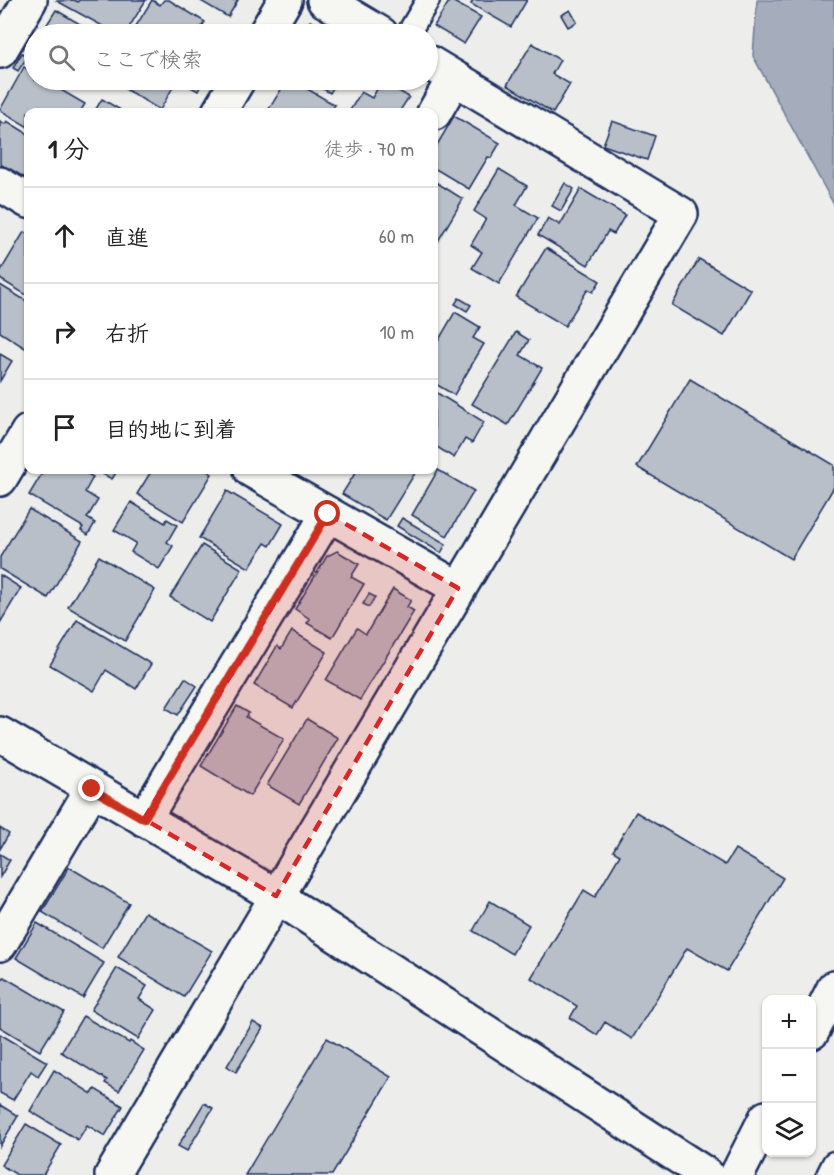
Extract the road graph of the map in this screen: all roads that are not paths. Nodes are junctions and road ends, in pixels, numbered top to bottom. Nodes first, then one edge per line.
1 (30, 0) edge
2 (285, 0) edge
3 (324, 0) edge
4 (428, 0) edge
5 (271, 24) edge
6 (364, 24) edge
7 (414, 24) edge
8 (0, 51) edge
9 (441, 70) edge
10 (438, 88) edge
11 (232, 90) edge
12 (438, 90) edge
13 (221, 108) edge
14 (435, 108) edge
15 (0, 184) edge
16 (24, 199) edge
17 (24, 439) edge
18 (258, 474) edge
19 (0, 479) edge
20 (328, 514) junction
21 (458, 588) junction
22 (0, 734) edge
23 (92, 789) junction
24 (144, 819) junction
25 (276, 896) junction
26 (0, 944) edge
27 (834, 988) edge
28 (816, 1024) edge
29 (762, 1126) edge
30 (834, 1164) edge
31 (112, 1175) edge
32 (707, 1175) edge
33 (737, 1175) edge
34 (828, 1175) edge

1 - 8 street
2 - 5 street
3 - 6 street
4 - 7 lane
9 - 10 street
9 - 21 street
11 - 13 street
12 - 14 street
15 - 16 street
17 - 19 street
18 - 20 street
20 - 21 street
20 - 24 street
21 - 25 street
22 - 23 street
23 - 24 street
23 - 26 street
24 - 25 street
25 - 31 street
25 - 32 street
27 - 28 street
29 - 33 street
30 - 34 lane

